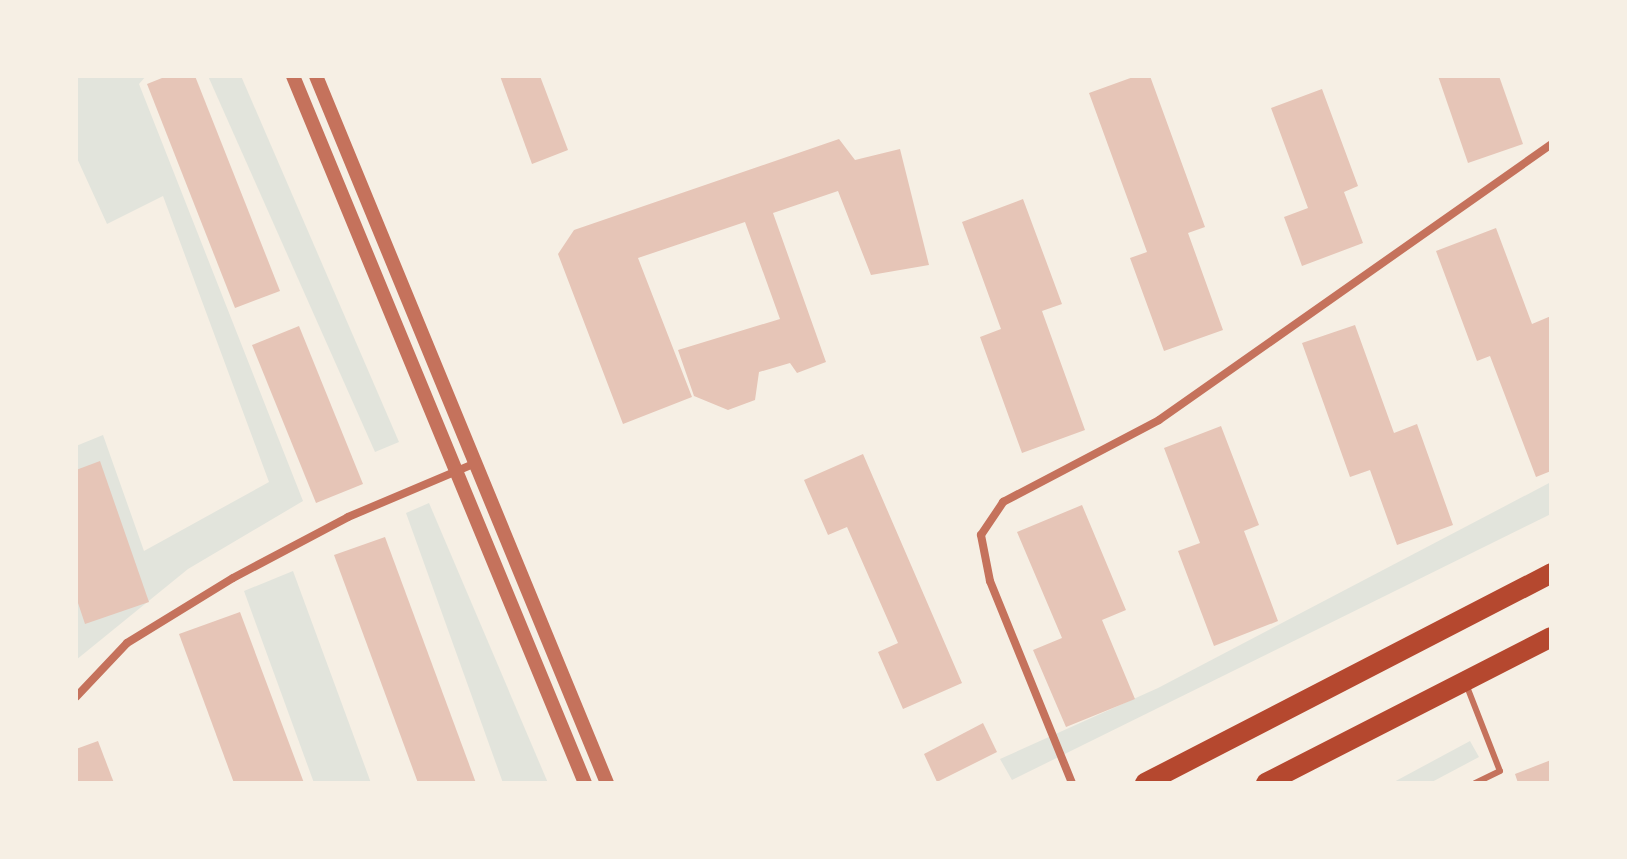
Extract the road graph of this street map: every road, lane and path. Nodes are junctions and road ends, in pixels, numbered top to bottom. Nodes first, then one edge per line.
1 (293, 76) edge
2 (316, 76) edge
3 (1551, 144) edge
4 (479, 462) junction
5 (458, 471) junction
6 (1551, 573) edge
7 (1551, 637) edge
8 (1464, 680) junction
9 (76, 697) edge
10 (585, 783) edge
11 (607, 783) edge
12 (1072, 783) edge
13 (1145, 783) edge
14 (1266, 783) edge
15 (1475, 783) edge

1 - 5 street
2 - 4 street
3 - 12 street
4 - 5 street
4 - 11 street
5 - 9 street
5 - 10 street
6 - 13 main road
7 - 8 main road
8 - 14 main road
8 - 15 lane

